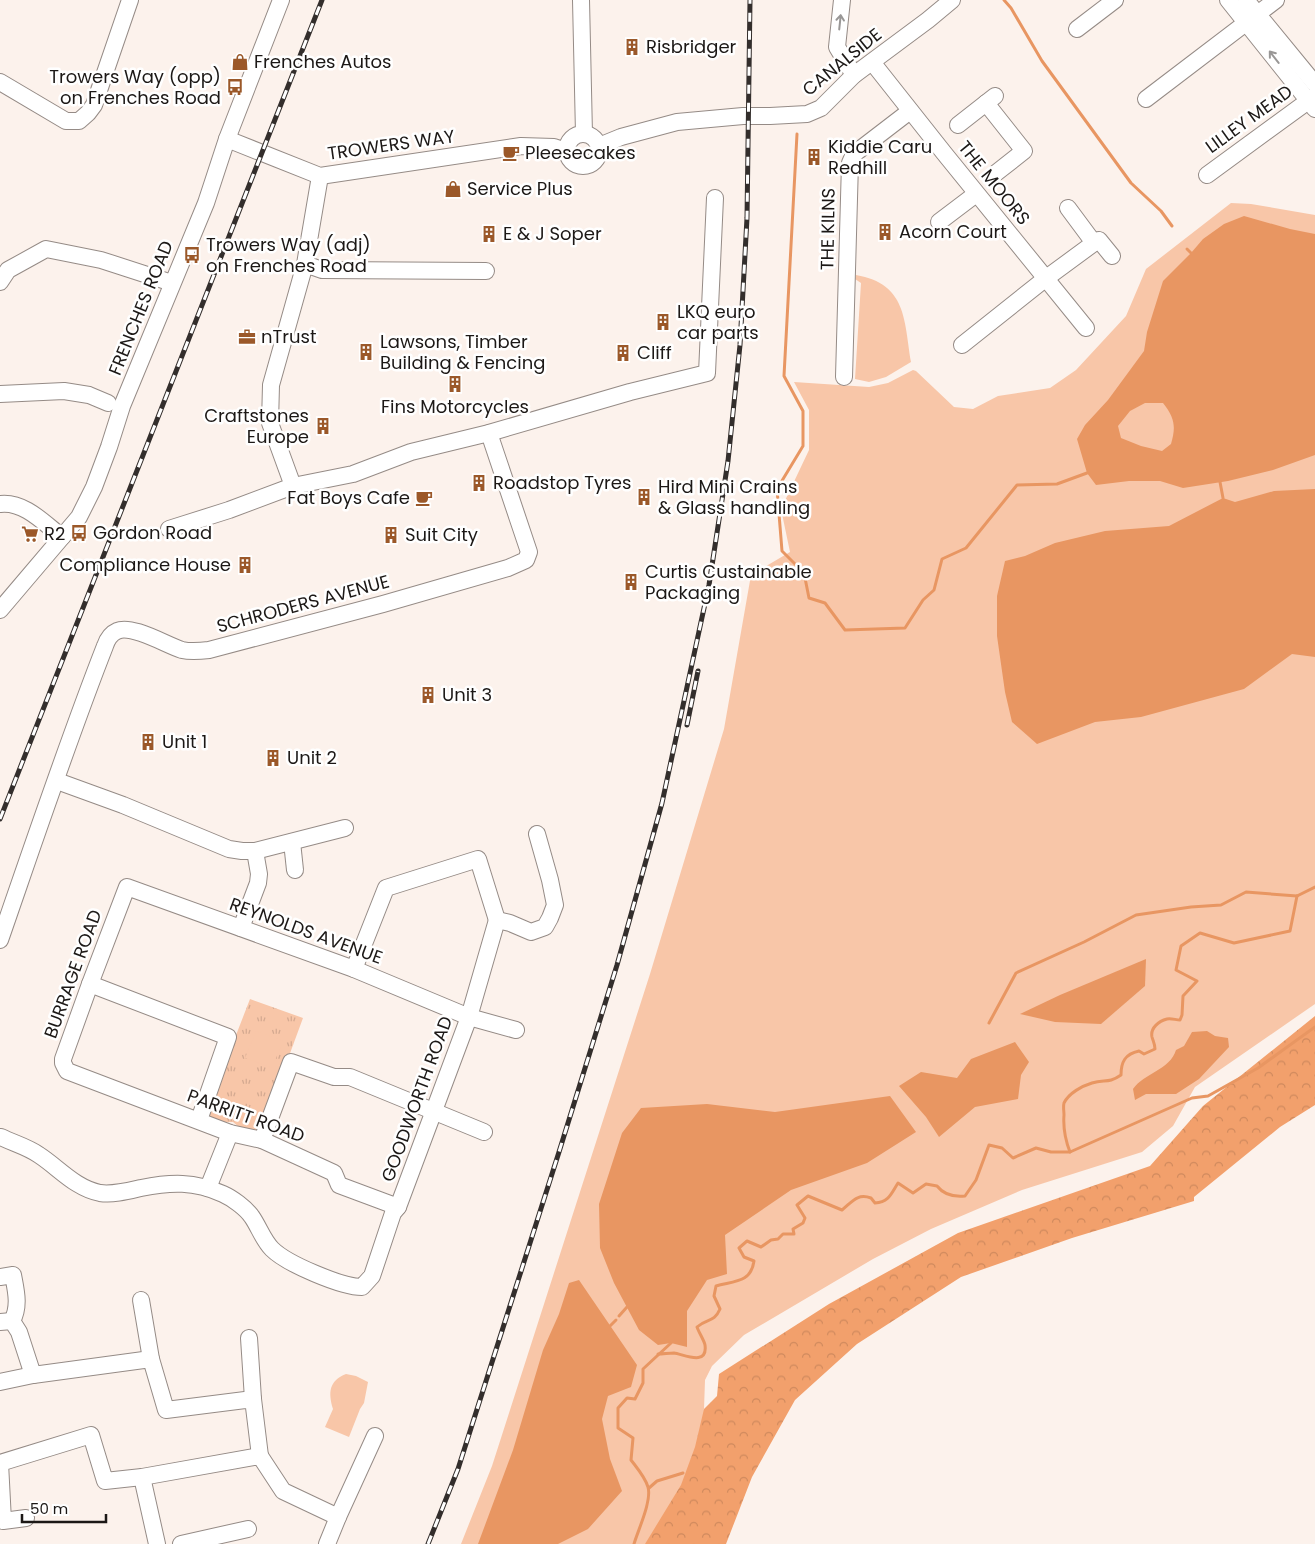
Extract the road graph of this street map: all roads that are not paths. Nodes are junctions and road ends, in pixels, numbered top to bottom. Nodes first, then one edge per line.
1 (130, 0) edge
2 (281, 0) edge
3 (581, 0) edge
4 (842, 0) edge
5 (952, 0) edge
6 (1115, 0) edge
7 (1228, 0) edge
8 (1246, 0) edge
9 (1276, 0) edge
10 (1252, 18) junction
11 (1077, 29) dead end
12 (872, 62) junction
13 (854, 75) junction
14 (0, 82) edge
15 (1315, 84) edge
16 (1146, 99) dead end
17 (1313, 102) edge
18 (910, 111) junction
19 (584, 134) junction
20 (228, 139) junction
21 (935, 142) junction
22 (599, 146) junction
23 (566, 150) junction
24 (1207, 175) dead end
25 (320, 176) junction
26 (975, 192) junction
27 (715, 198) dead end
28 (1068, 208) dead end
29 (940, 222) dead end
30 (1094, 243) junction
31 (1112, 256) dead end
32 (305, 264) junction
33 (486, 271) dead end
34 (1045, 279) junction
35 (0, 282) edge
36 (172, 283) junction
37 (1086, 328) dead end
38 (962, 345) dead end
39 (844, 377) dead end
40 (0, 389) edge
41 (108, 402) dead end
42 (489, 433) junction
43 (293, 486) junction
44 (0, 504) edge
45 (169, 529) dead end
46 (62, 537) junction
47 (0, 610) edge
48 (56, 781) junction
49 (345, 828) dead end
50 (537, 834) dead end
51 (292, 842) junction
52 (255, 851) junction
53 (295, 870) dead end
54 (127, 887) joint
55 (503, 922) junction
56 (241, 928) junction
57 (0, 940) edge
58 (354, 969) junction
59 (90, 984) junction
60 (469, 1017) junction
61 (516, 1030) dead end
62 (71, 1074) joint
63 (433, 1112) junction
64 (199, 1120) junction
65 (484, 1132) dead end
66 (230, 1133) junction
67 (0, 1137) edge
68 (262, 1140) junction
69 (208, 1188) junction
70 (398, 1207) junction
71 (0, 1277) edge
72 (141, 1300) dead end
73 (6, 1321) edge
74 (249, 1338) dead end
75 (151, 1359) junction
76 (33, 1375) junction
77 (0, 1382) edge
78 (253, 1399) junction
79 (375, 1436) dead end
80 (260, 1456) junction
81 (142, 1477) junction
82 (338, 1517) junction
83 (26, 1518) dead end
84 (248, 1529) dead end
85 (190, 1543) edge
86 (157, 1544) edge
87 (328, 1544) edge

1 - 14 street
2 - 20 street, FRENCHES ROAD
3 - 19 street
13 -> 4 street
5 - 12 street, CANALSIDE
6 - 11 street
7 - 10 street
8 - 10 street
9 - 10 street
10 - 15 street
10 - 16 street
17 -> 10 street
12 - 13 street, CANALSIDE
12 - 18 street, THE MOORS
13 - 22 street, CANALSIDE
17 - 24 street, LILLEY MEAD
18 - 21 street, THE MOORS
18 - 39 street, THE KILNS
19 - 22 street
19 - 23 street
20 - 25 street, TROWERS WAY
20 - 36 street, FRENCHES ROAD
21 - 26 street, THE MOORS
21 - 26 street
22 - 23 street
23 - 25 street, TROWERS WAY
25 - 32 street
26 - 29 street
26 - 34 street, THE MOORS
27 - 42 street
28 - 30 street
30 - 31 street
30 - 34 street
32 - 33 street
32 - 43 street
34 - 37 street, THE MOORS
34 - 38 street
35 - 36 street
36 - 46 street, FRENCHES ROAD
40 - 41 street
42 - 43 street
42 - 48 street, SCHRODERS AVENUE
43 - 45 street
44 - 46 street
46 - 47 street, FRENCHES ROAD
48 - 52 street
48 - 57 street
49 - 51 street
50 - 55 street
51 - 52 street
51 - 53 street
52 - 56 street
54 - 56 street, REYNOLDS AVENUE
54 - 59 street, BURRAGE ROAD
55 - 58 street
55 - 60 street, GOODWORTH ROAD
56 - 58 street, REYNOLDS AVENUE
58 - 60 street, REYNOLDS AVENUE
59 - 62 street, BURRAGE ROAD
59 - 64 street
60 - 61 street, REYNOLDS AVENUE
60 - 63 street, GOODWORTH ROAD
62 - 64 street, PARRITT ROAD
63 - 65 street
63 - 68 street
63 - 70 street, GOODWORTH ROAD
64 - 66 street, PARRITT ROAD
66 - 68 street, PARRITT ROAD
66 - 69 street
67 - 69 street
68 - 70 street, PARRITT ROAD
69 - 70 street, GOODWORTH ROAD
71 - 73 street
72 - 75 street
73 - 76 street
74 - 78 street
75 - 76 street
75 - 78 street
76 - 77 street
78 - 80 street
79 - 82 street
80 - 81 street
80 - 82 street
81 - 83 street
81 - 86 street
82 - 87 street
84 - 85 street

